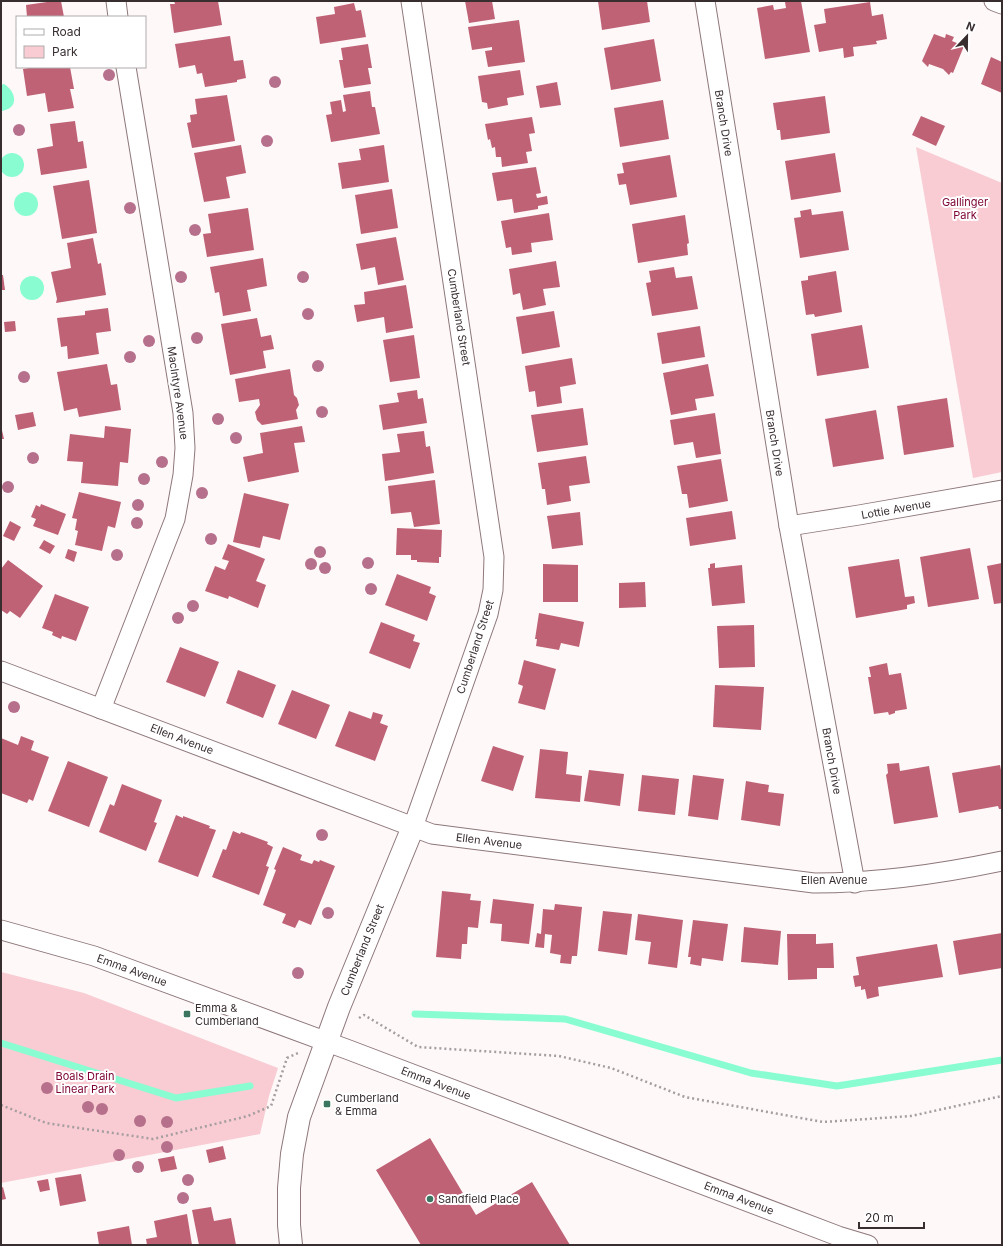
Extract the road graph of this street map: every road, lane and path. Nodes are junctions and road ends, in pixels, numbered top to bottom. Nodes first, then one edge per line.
1 (116, 1) edge
2 (411, 1) edge
3 (705, 1) edge
4 (994, 1) edge
5 (1002, 4) edge
6 (118, 16) edge
7 (126, 68) edge
8 (1002, 490) edge
9 (789, 526) junction
10 (1, 671) edge
11 (101, 709) junction
12 (413, 827) junction
13 (1002, 861) edge
14 (855, 883) junction
15 (1, 930) edge
16 (325, 1042) junction
17 (291, 1245) edge
18 (868, 1245) edge

1 - 6 street
2 - 12 street, Cumberland Street
3 - 9 street, Branch Drive
4 - 5 street
7 - 11 street, MacIntyre Avenue
8 - 9 street, Lottie Avenue
9 - 14 street, Branch Drive
10 - 11 street, Ellen Avenue
11 - 12 street, Ellen Avenue
12 - 14 street, Ellen Avenue
12 - 16 street, Cumberland Street
13 - 14 street, Ellen Avenue
15 - 16 street, Emma Avenue
16 - 17 street, Cumberland Street
16 - 18 street, Emma Avenue

